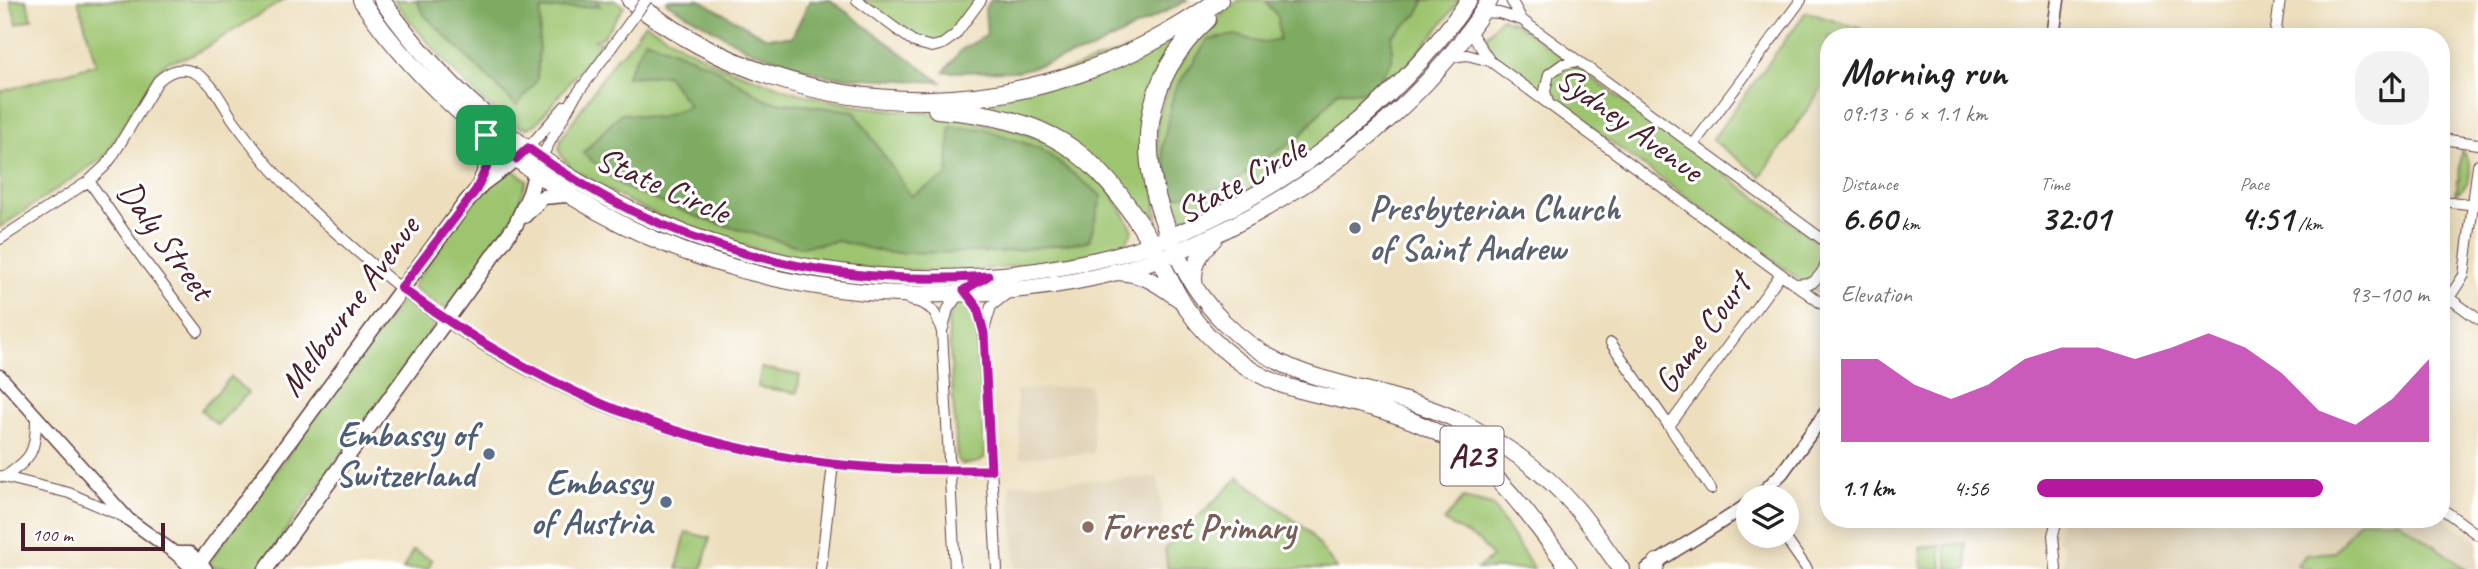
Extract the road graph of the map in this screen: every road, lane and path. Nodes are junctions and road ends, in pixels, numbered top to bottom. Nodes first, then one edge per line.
1 (361, 0) edge
2 (382, 0) edge
3 (631, 0) edge
4 (646, 0) edge
5 (857, 0) edge
6 (981, 0) edge
7 (1221, 0) edge
8 (1511, 0) edge
9 (1801, 0) edge
10 (2058, 0) edge
11 (2280, 0) edge
12 (1465, 6) edge
13 (1486, 6) edge
14 (1522, 20) junction
15 (2054, 28) edge
16 (2276, 28) edge
17 (1469, 30) junction
18 (1444, 61) junction
19 (1490, 61) junction
20 (1577, 61) junction
21 (841, 93) junction
22 (574, 98) junction
23 (1548, 103) junction
24 (486, 135) junction
25 (1351, 140) junction
26 (2450, 140) edge
27 (2478, 144) edge
28 (1693, 145) junction
29 (522, 153) junction
30 (541, 158) junction
31 (2478, 165) edge
32 (536, 174) junction
33 (1284, 177) junction
34 (89, 181) junction
35 (476, 190) junction
36 (1294, 192) junction
37 (566, 195) junction
38 (2450, 202) edge
39 (2475, 205) edge
40 (516, 224) junction
41 (1221, 233) junction
42 (1820, 237) edge
43 (0, 239) edge
44 (1164, 247) junction
45 (1114, 272) junction
46 (1781, 274) junction
47 (1820, 274) edge
48 (988, 276) junction
49 (935, 279) junction
50 (1794, 284) junction
51 (401, 288) junction
52 (1196, 289) junction
53 (1013, 290) junction
54 (963, 293) junction
55 (886, 295) junction
56 (2450, 296) edge
57 (2450, 299) edge
58 (1181, 300) junction
59 (1820, 303) edge
60 (2478, 319) edge
61 (446, 321) junction
62 (198, 331) dead end
63 (942, 332) junction
64 (984, 333) junction
65 (1611, 342) dead end
66 (0, 376) edge
67 (36, 419) junction
68 (1820, 420) edge
69 (1669, 426) junction
70 (833, 464) junction
71 (950, 470) junction
72 (991, 470) junction
73 (2, 476) edge
74 (1770, 485) edge
75 (1711, 489) dead end
76 (1736, 512) edge
77 (2450, 515) edge
78 (128, 519) junction
79 (2055, 528) edge
80 (1593, 529) junction
81 (2478, 535) edge
82 (1792, 548) edge
83 (1653, 566) edge
84 (198, 568) edge
85 (266, 569) edge
86 (821, 569) edge
87 (955, 569) edge
88 (997, 569) edge
89 (1569, 569) edge
90 (1609, 569) edge
91 (1621, 569) edge
92 (1807, 569) edge
93 (2056, 569) edge

1 - 24 main road, State Circle
2 - 29 main road, State Circle
3 - 21 highway
4 - 22 street, Melbourne Avenue, bridge
5 - 6 street
7 - 21 highway
7 - 44 highway, A23
8 - 14 street, Sydney Avenue
9 - 28 street
10 - 15 street
11 - 16 street
12 - 13 main road, Sydney Avenue
12 - 17 main road, Sydney Avenue
12 - 25 main road, State Circle
13 - 14 street, Sydney Avenue
13 - 17 main road, State Circle
14 - 20 street, Sydney Avenue
17 - 18 main road, State Circle
17 - 19 street, Sydney Avenue
18 - 19 street
18 - 25 main road, State Circle
19 - 23 street, Sydney Avenue
20 - 23 street
20 - 28 street, Sydney Avenue
21 - 44 highway
22 - 29 street, Melbourne Avenue
22 - 30 street, Melbourne Avenue
23 - 46 street, Sydney Avenue
24 - 29 main road, State Circle
24 - 35 main road
25 - 33 main road, State Circle
25 - 36 main road, State Circle
26 - 27 street
28 - 42 street, Sydney Avenue
29 - 30 main road, State Circle
29 - 32 main road, State Circle
29 - 35 main road, Melbourne Avenue
30 - 32 main road, Melbourne Avenue
30 - 49 main road, State Circle
31 - 39 street
32 - 37 main road, State Circle
32 - 40 main road, Melbourne Avenue
33 - 36 main road
33 - 44 main road, State Circle
34 - 43 street
34 - 51 street
34 - 62 street, Daly Street
35 - 51 main road, Melbourne Avenue
36 - 41 main road, State Circle
37 - 40 main road
37 - 55 main road, State Circle
38 - 39 street
39 - 56 street
40 - 61 main road, Melbourne Avenue
41 - 44 main road, State Circle
41 - 52 main road
44 - 45 main road, State Circle
44 - 48 main road, State Circle
44 - 52 main road, A23
44 - 58 main road, A23
45 - 53 main road, State Circle
45 - 58 main road
46 - 50 street, Sydney Avenue
46 - 69 street, Game Court
47 - 50 street
48 - 49 main road, State Circle
48 - 54 main road, State Circle
49 - 54 main road
50 - 59 street, Sydney Avenue
51 - 61 street
51 - 84 main road, Melbourne Avenue
52 - 80 main road, A23
53 - 54 main road, State Circle
53 - 64 street
54 - 55 main road, State Circle
54 - 63 street
54 - 64 street
55 - 63 street
57 - 60 street
58 - 89 main road, A23
61 - 70 street
61 - 85 main road, Melbourne Avenue
63 - 71 street
64 - 72 street
65 - 69 street, Game Court
66 - 67 street
67 - 73 street
67 - 78 street
68 - 74 street
69 - 75 street, Game Court
70 - 71 street
70 - 86 street
71 - 72 street
71 - 87 street
72 - 88 street
73 - 78 street
76 - 83 street
77 - 81 street
78 - 84 street
79 - 93 street
80 - 90 main road
80 - 91 main road, A23
82 - 92 street

